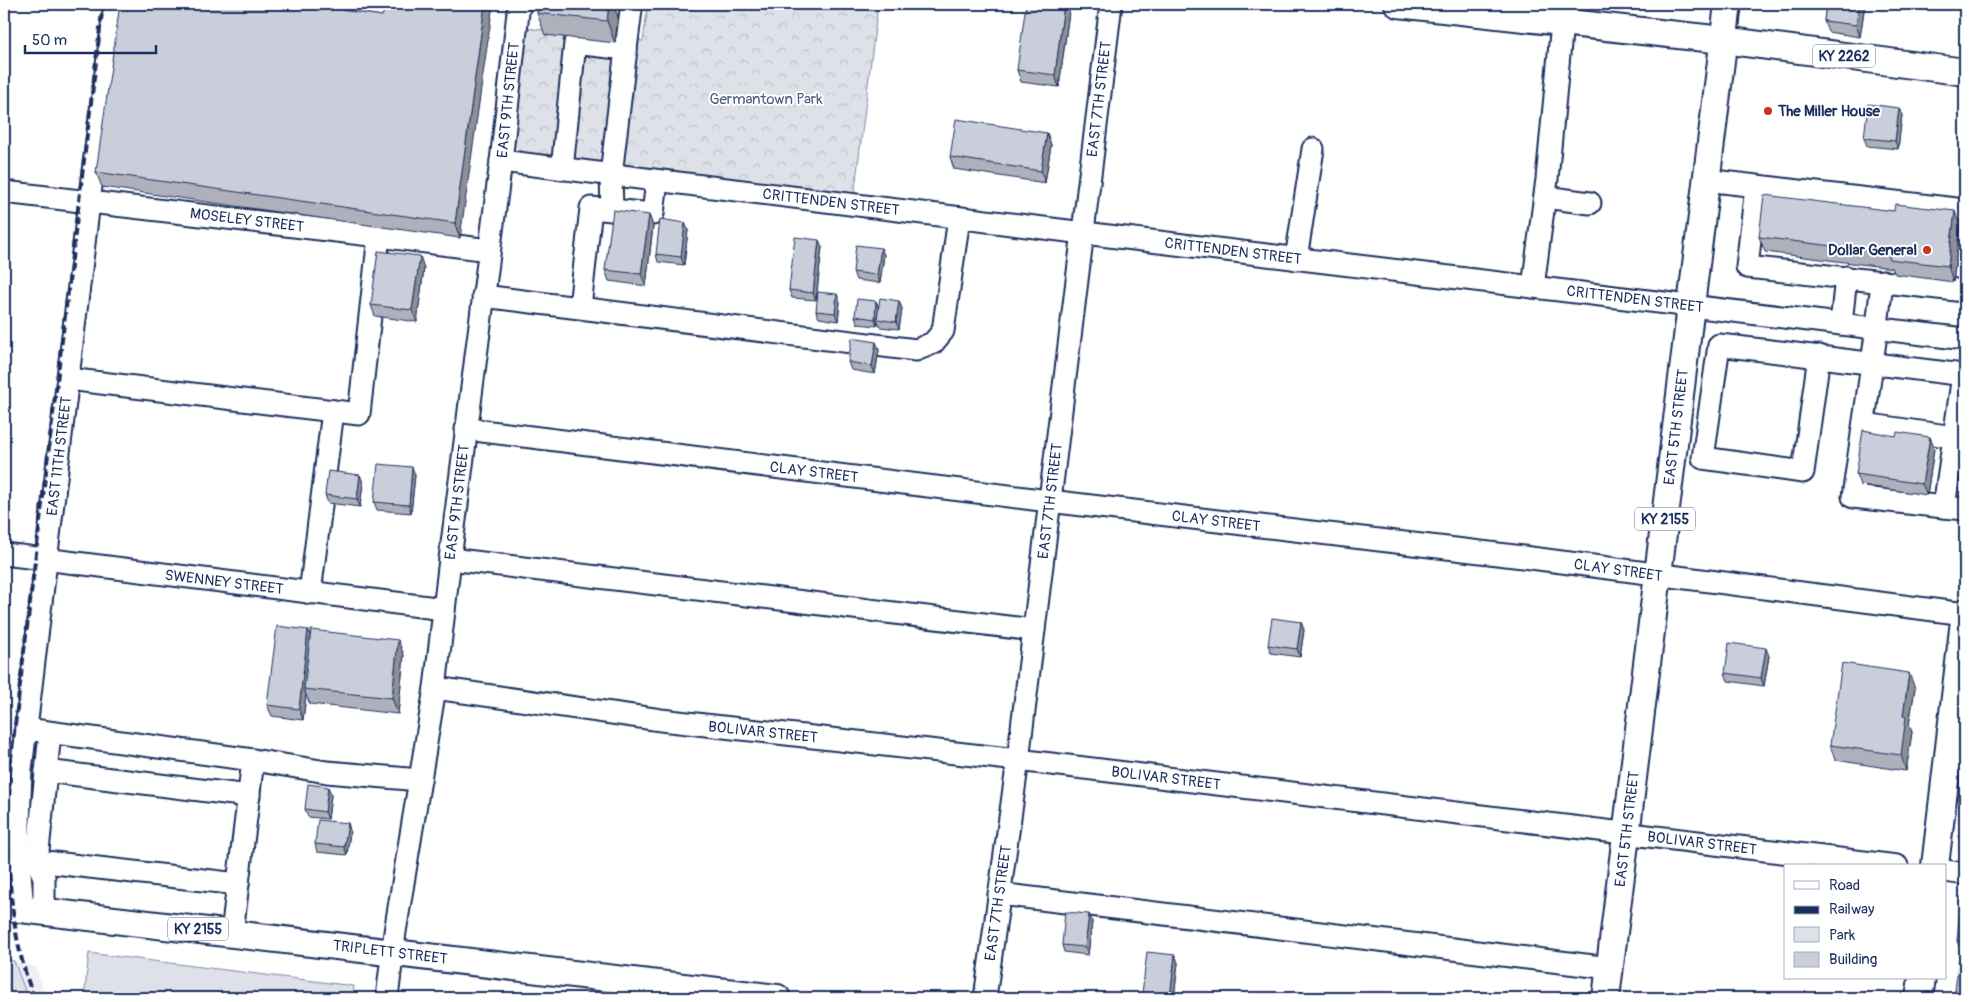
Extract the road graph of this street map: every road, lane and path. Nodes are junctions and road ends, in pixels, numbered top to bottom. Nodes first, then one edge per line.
1 (114, 4) edge
2 (519, 4) edge
3 (1111, 4) edge
4 (1398, 4) edge
5 (1728, 4) edge
6 (631, 10) dead end
7 (1562, 23) junction
8 (1723, 40) junction
9 (626, 49) junction
10 (1965, 72) edge
11 (1313, 149) dead end
12 (501, 161) junction
13 (562, 169) junction
14 (611, 175) junction
15 (657, 180) junction
16 (1705, 180) junction
17 (1756, 187) junction
18 (4, 192) edge
19 (1545, 197) junction
20 (89, 202) junction
21 (1590, 202) dead end
22 (612, 210) junction
23 (1965, 210) edge
24 (959, 218) junction
25 (1084, 234) junction
26 (379, 236) junction
27 (489, 250) junction
28 (1296, 259) junction
29 (1846, 277) junction
30 (1882, 281) junction
31 (1533, 287) junction
32 (1965, 291) edge
33 (483, 296) junction
34 (1691, 306) junction
35 (580, 307) junction
36 (1841, 324) junction
37 (1878, 328) junction
38 (1965, 339) edge
39 (1819, 356) junction
40 (1872, 363) junction
41 (68, 379) junction
42 (333, 412) junction
43 (1864, 424) junction
44 (466, 429) junction
45 (1954, 437) junction
46 (1673, 454) junction
47 (1703, 458) junction
48 (1049, 501) junction
49 (1944, 507) junction
50 (1965, 509) edge
51 (4, 554) edge
52 (46, 559) junction
53 (450, 560) junction
54 (1658, 575) junction
55 (310, 593) junction
56 (444, 609) junction
57 (1965, 614) edge
58 (1034, 630) junction
59 (435, 688) junction
60 (26, 729) junction
61 (50, 733) junction
62 (253, 760) junction
63 (1018, 760) junction
64 (46, 771) junction
65 (420, 780) junction
66 (249, 796) junction
67 (20, 809) junction
68 (42, 811) junction
69 (1626, 834) junction
70 (36, 861) junction
71 (1880, 864) edge
72 (1935, 864) edge
73 (1946, 872) edge
74 (1965, 874) edge
75 (238, 884) junction
76 (1000, 894) junction
77 (24, 909) edge
78 (232, 933) junction
79 (393, 952) junction
80 (1610, 968) junction
81 (1922, 980) edge
82 (387, 998) edge
83 (776, 998) edge
84 (985, 998) edge
85 (1606, 998) edge
86 (1920, 998) edge

1 - 20 street, EAST 11TH STREET
2 - 12 street, EAST 9TH STREET
3 - 25 street, EAST 7TH STREET
4 - 7 main road, KY 2262
5 - 8 main road, EAST 5TH STREET
6 - 9 street
7 - 8 main road, KY 2262
7 - 19 street
8 - 10 main road, KY 2262
8 - 16 main road, EAST 5TH STREET / KY 2155
9 - 13 street
9 - 14 street
11 - 28 street
12 - 13 street, CRITTENDEN STREET
12 - 27 street, EAST 9TH STREET
13 - 14 street, CRITTENDEN STREET
14 - 15 street, CRITTENDEN STREET
14 - 22 street
15 - 22 street
15 - 24 street, CRITTENDEN STREET
16 - 17 street
16 - 34 main road, EAST 5TH STREET / KY 2155
17 - 23 street
17 - 29 street
18 - 20 street, MOSELEY STREET
19 - 21 street
19 - 31 street
20 - 26 street, MOSELEY STREET
20 - 41 street, EAST 11TH STREET
22 - 35 street
24 - 25 street, CRITTENDEN STREET
24 - 35 street
25 - 28 street, CRITTENDEN STREET
25 - 48 street, EAST 7TH STREET
26 - 27 street, MOSELEY STREET
26 - 42 street
27 - 33 street, EAST 9TH STREET
28 - 31 street, CRITTENDEN STREET
29 - 30 street
29 - 36 street
30 - 32 street
30 - 37 street
31 - 34 street, CRITTENDEN STREET
33 - 35 street
33 - 44 street, EAST 9TH STREET
34 - 36 street, CRITTENDEN STREET
34 - 46 main road, EAST 5TH STREET / KY 2155
36 - 37 street, CRITTENDEN STREET
37 - 38 street, CRITTENDEN STREET
37 - 40 street
39 - 40 street
39 - 47 street
39 - 47 street
40 - 43 street
40 - 45 street
41 - 42 street
41 - 52 street, EAST 11TH STREET
42 - 55 street
43 - 45 street
43 - 49 street
44 - 48 street, CLAY STREET
44 - 53 street, EAST 9TH STREET
45 - 49 street
46 - 47 street
46 - 54 main road, EAST 5TH STREET / KY 2155
48 - 54 street, CLAY STREET
48 - 58 street, EAST 7TH STREET
49 - 50 street
51 - 52 street, SWENNEY STREET
52 - 55 street, SWENNEY STREET
52 - 60 street, EAST 11TH STREET
53 - 56 street, EAST 9TH STREET
53 - 58 street
54 - 57 street, CLAY STREET
54 - 69 main road, EAST 5TH STREET / KY 2155
55 - 56 street, SWENNEY STREET
56 - 59 street, EAST 9TH STREET
57 - 72 main road
58 - 63 street, EAST 7TH STREET
59 - 63 street, BOLIVAR STREET
59 - 65 street, EAST 9TH STREET
60 - 61 street
60 - 67 street, EAST 11TH STREET
61 - 62 street
61 - 64 street
62 - 65 street
62 - 66 street
63 - 69 street, BOLIVAR STREET
63 - 76 street, EAST 7TH STREET
64 - 66 street
64 - 68 street
65 - 79 street, EAST 9TH STREET
66 - 75 street
67 - 68 street
67 - 77 street, EAST 11TH STREET
68 - 70 street
69 - 71 street, BOLIVAR STREET
69 - 80 main road, EAST 5TH STREET / KY 2155
70 - 75 street
70 - 77 street
73 - 74 street
75 - 78 street
76 - 80 street
76 - 84 street, EAST 7TH STREET
77 - 78 main road, TRIPLETT STREET / KY 2155
78 - 79 main road, TRIPLETT STREET / KY 2155
79 - 82 street, EAST 9TH STREET
79 - 83 main road, TRIPLETT STREET / KY 2155
80 - 85 main road, EAST 5TH STREET / KY 2155
81 - 86 main road

